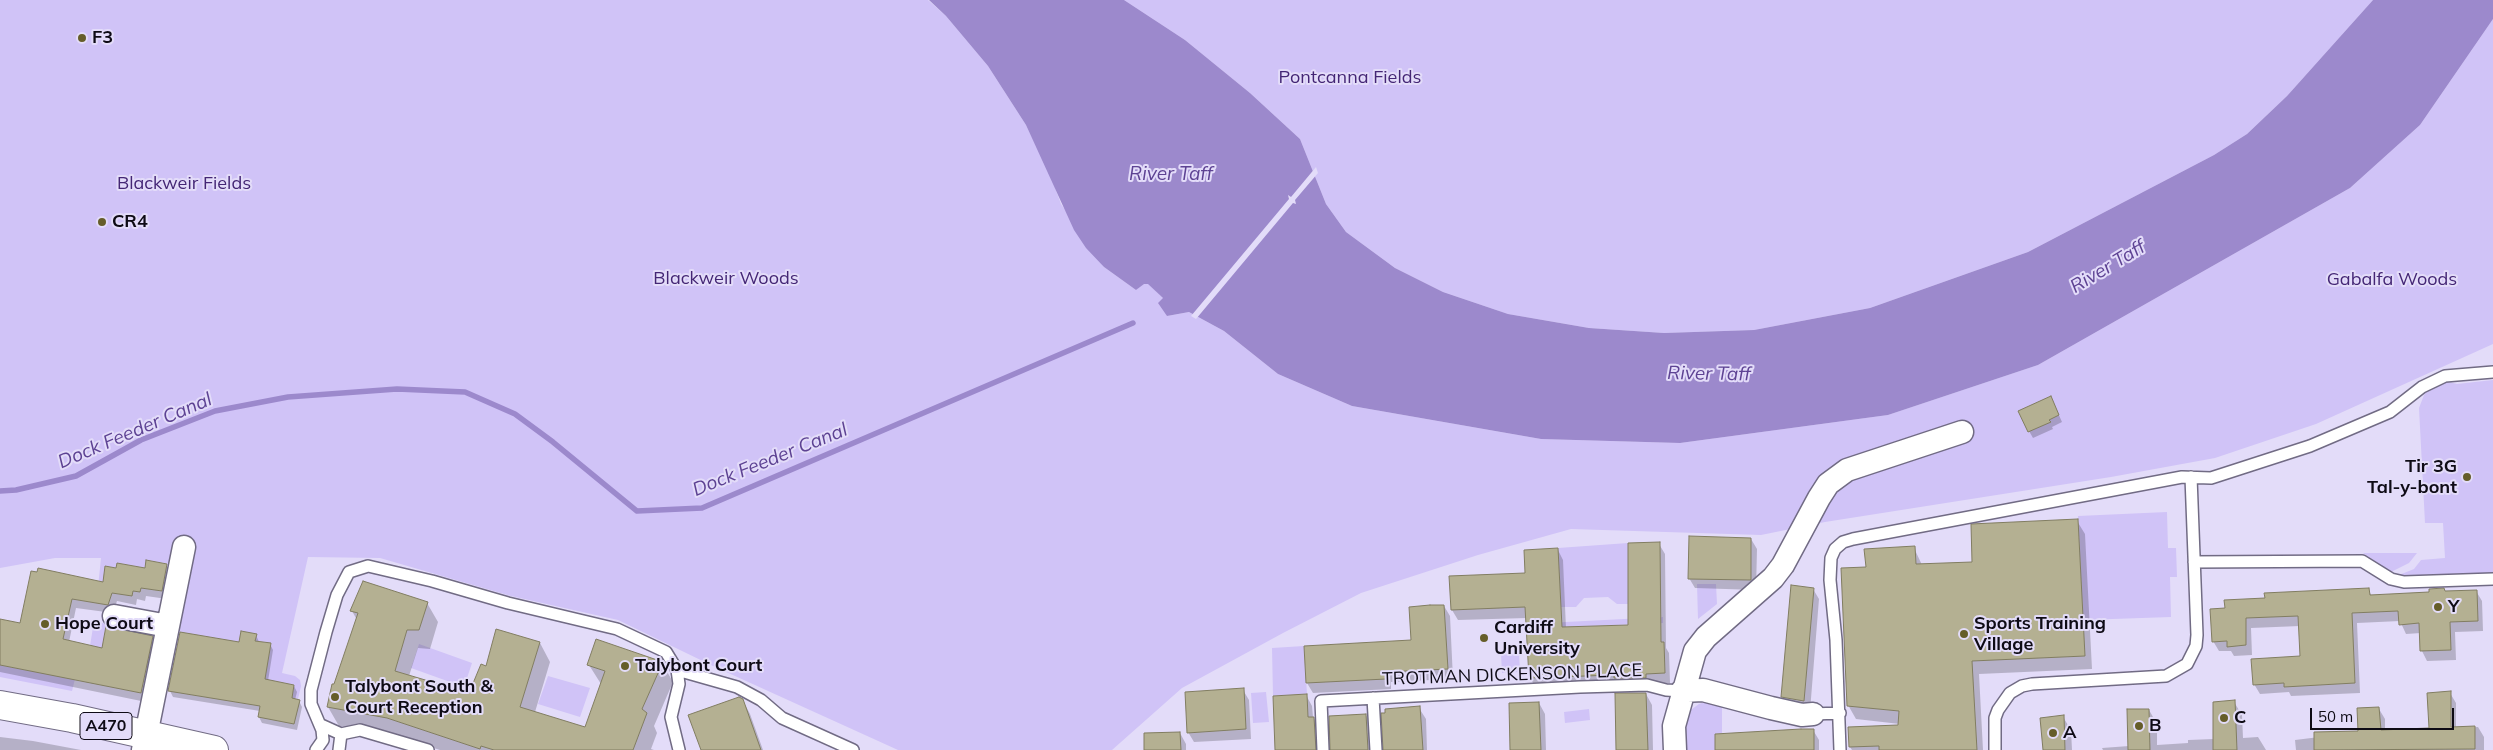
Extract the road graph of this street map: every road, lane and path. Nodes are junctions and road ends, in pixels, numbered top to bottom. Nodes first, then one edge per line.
1 (2493, 372) edge
2 (1962, 432) dead end
3 (2191, 477) junction
4 (184, 547) dead end
5 (2194, 562) junction
6 (2493, 579) edge
7 (114, 616) dead end
8 (168, 626) junction
9 (677, 670) junction
10 (1682, 691) junction
11 (1373, 698) junction
12 (0, 705) edge
13 (1840, 713) junction
14 (1813, 714) joint
15 (321, 725) junction
16 (341, 734) junction
17 (144, 743) edge
18 (214, 750) edge
19 (316, 750) edge
20 (339, 750) edge
21 (428, 750) edge
22 (679, 750) edge
23 (853, 750) edge
24 (1323, 750) edge
25 (1376, 750) edge
26 (1675, 750) edge
27 (1840, 750) edge
28 (1995, 750) edge

1 - 3 lane
2 - 10 street
3 - 5 lane
3 - 13 lane
4 - 8 street
5 - 6 lane
5 - 28 lane
7 - 8 street
8 - 17 street
9 - 15 lane
9 - 22 lane
9 - 23 lane
10 - 11 lane, TROTMAN DICKENSON PLACE
10 - 14 street
10 - 26 street
11 - 24 lane, TROTMAN DICKENSON PLACE
11 - 25 lane, TROTMAN DICKENSON PLACE
12 - 17 main road, A470
13 - 14 lane
13 - 27 lane
15 - 16 lane
15 - 19 lane
16 - 20 lane
16 - 21 lane
17 - 18 main road, A470

